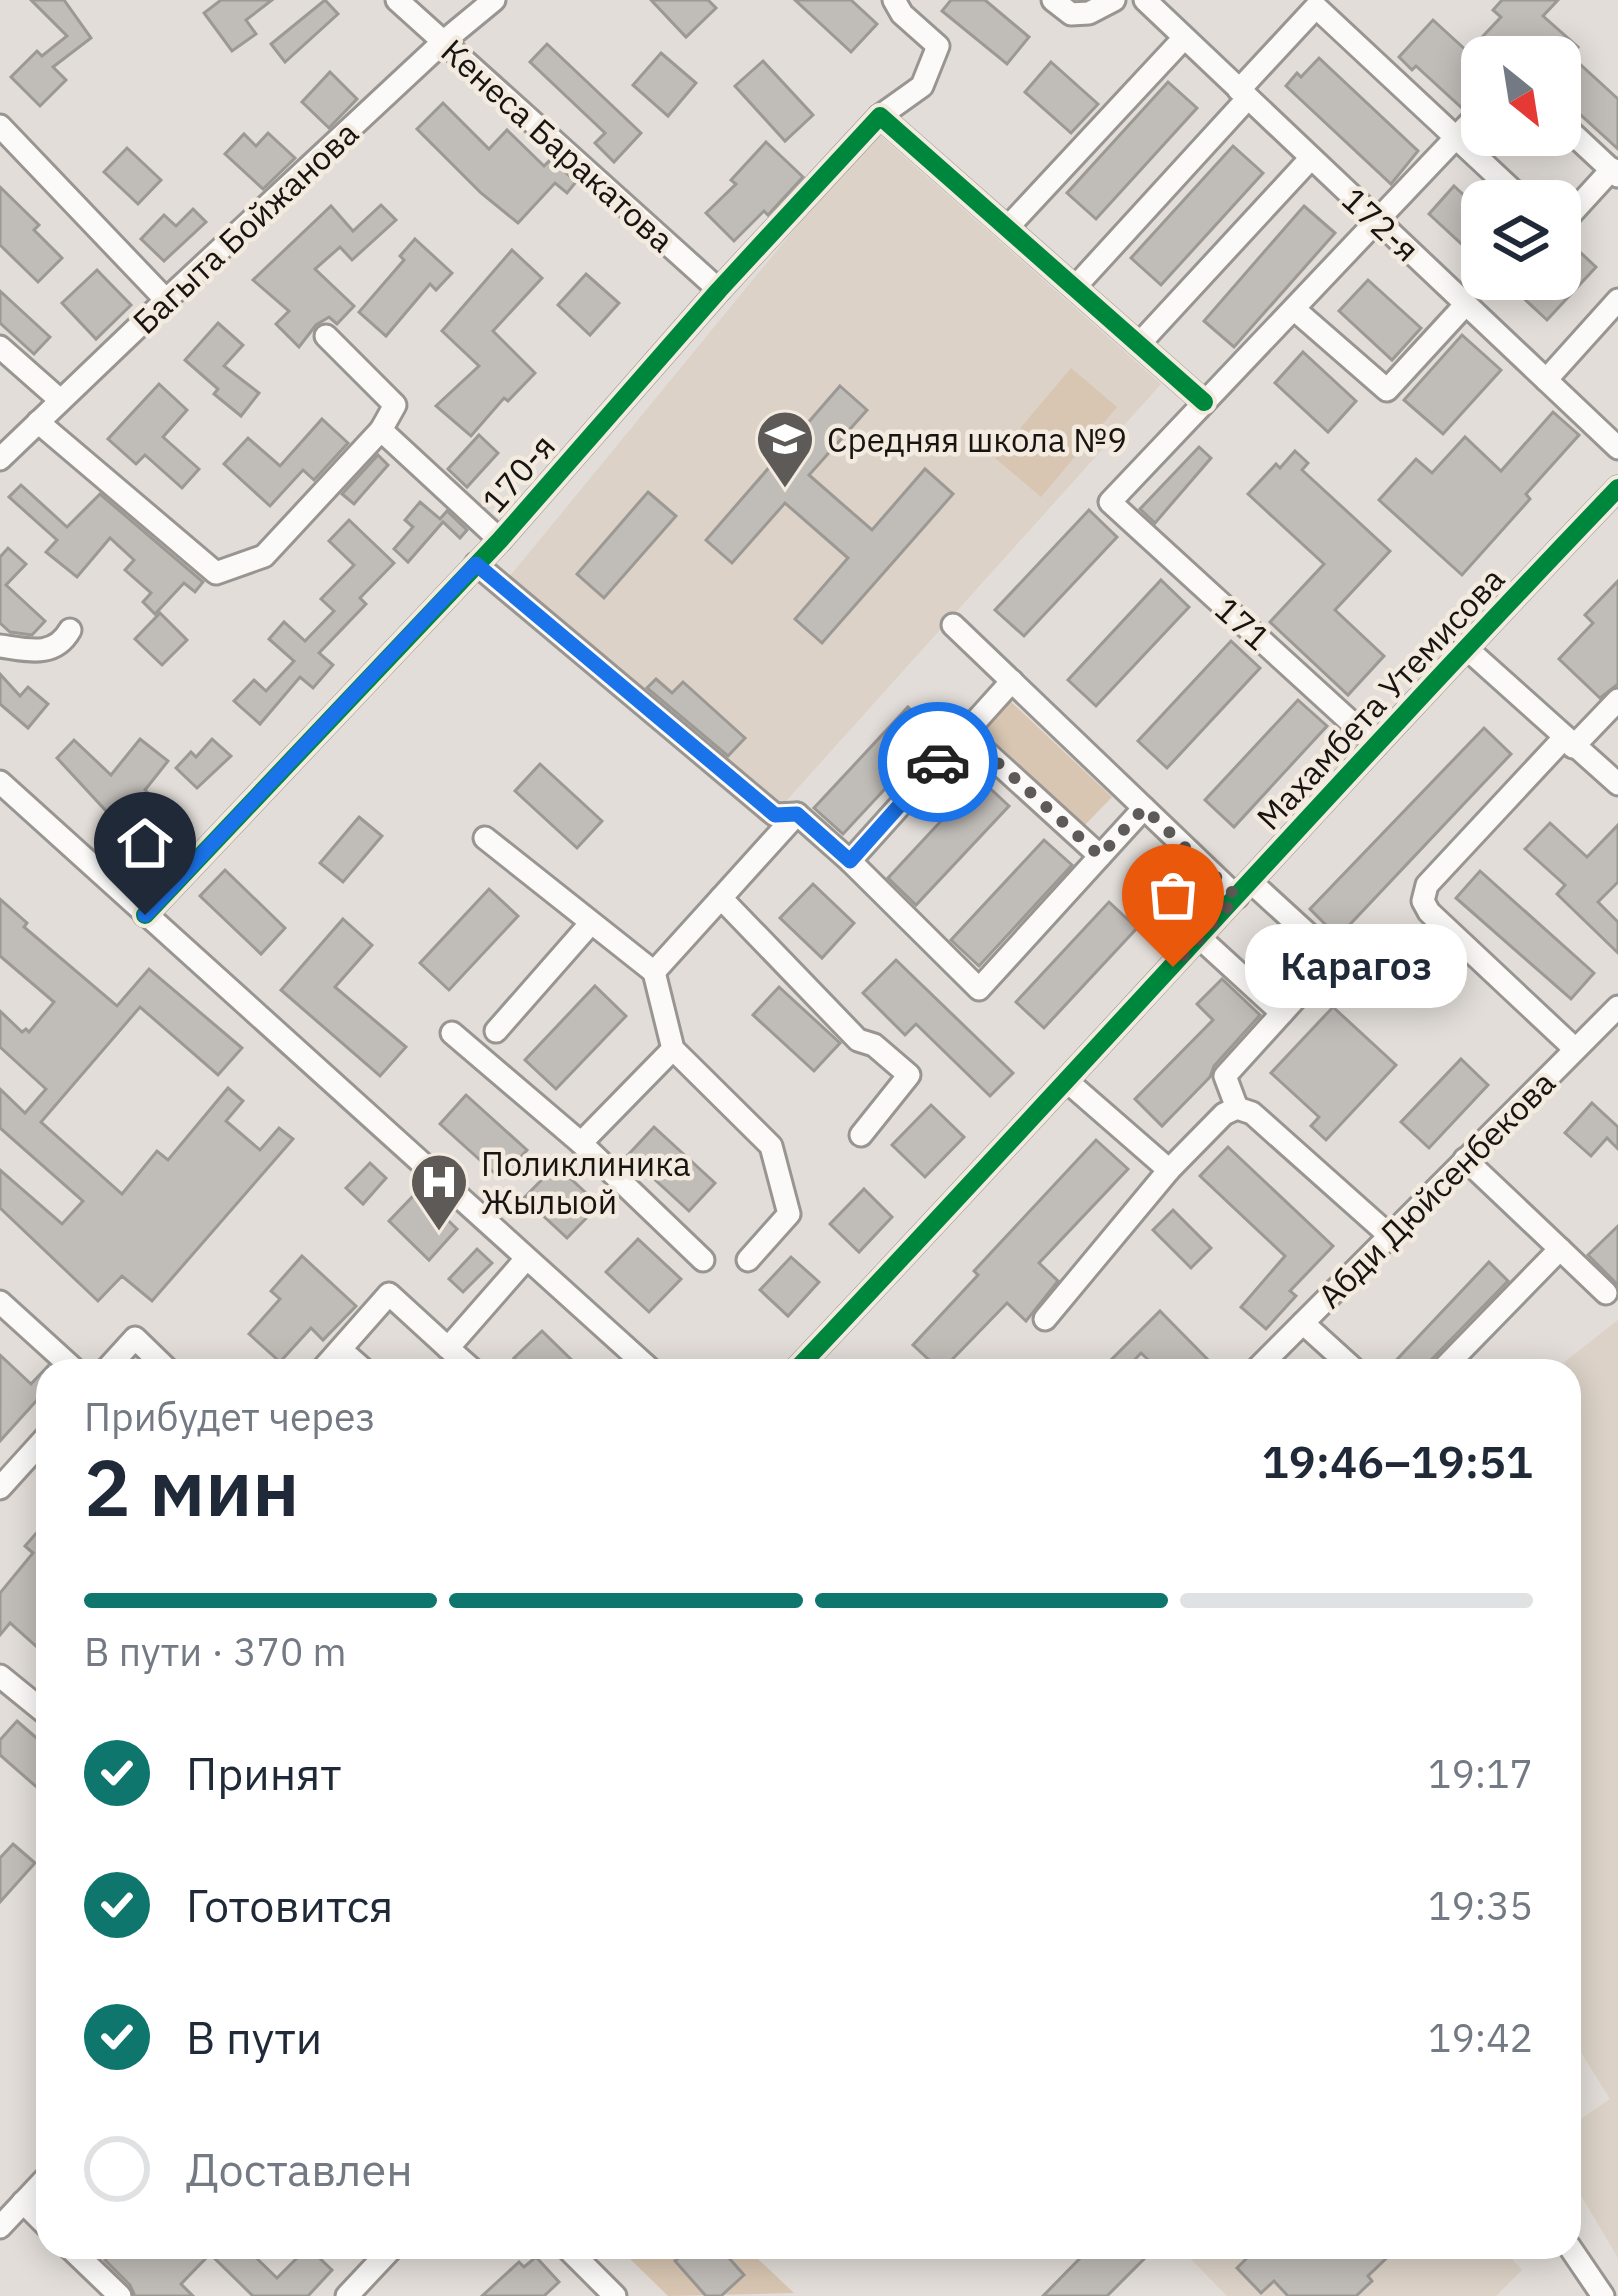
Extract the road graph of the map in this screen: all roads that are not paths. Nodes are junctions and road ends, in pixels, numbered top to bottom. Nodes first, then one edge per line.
1 (397, 0) edge
2 (494, 0) edge
3 (894, 0) edge
4 (1053, 0) edge
5 (1114, 0) edge
6 (1144, 0) edge
7 (1184, 38) junction
8 (443, 42) junction
9 (1243, 94) junction
10 (880, 116) junction
11 (0, 126) edge
12 (1461, 133) edge
13 (1456, 138) junction
14 (1581, 141) edge
15 (1311, 158) junction
16 (1615, 172) edge
17 (1501, 180) edge
18 (1581, 205) edge
19 (1377, 221) junction
20 (1008, 226) junction
21 (1076, 286) junction
22 (719, 290) junction
23 (166, 300) junction
24 (1618, 300) edge
25 (1466, 304) junction
26 (1294, 309) junction
27 (326, 336) dead end
28 (1141, 343) junction
29 (0, 347) edge
30 (1546, 380) junction
31 (60, 400) junction
32 (1204, 402) junction
33 (38, 422) junction
34 (381, 430) junction
35 (1615, 441) edge
36 (0, 459) edge
37 (1618, 488) edge
38 (500, 540) junction
39 (476, 564) junction
40 (953, 625) dead end
41 (70, 630) dead end
42 (0, 646) edge
43 (1465, 647) junction
44 (1012, 681) junction
45 (1618, 700) edge
46 (964, 732) junction
47 (1568, 743) junction
48 (1376, 745) junction
49 (1618, 784) edge
50 (5, 796) edge
51 (1144, 808) junction
52 (797, 814) junction
53 (485, 838) dead end
54 (1100, 856) junction
55 (850, 861) junction
56 (1244, 889) junction
57 (721, 898) junction
58 (145, 915) junction
59 (590, 924) junction
60 (1199, 938) junction
61 (654, 972) junction
62 (1618, 1007) edge
63 (1282, 1013) junction
64 (496, 1030) dead end
65 (452, 1033) dead end
66 (673, 1049) junction
67 (1575, 1049) junction
68 (1068, 1082) junction
69 (1237, 1108) junction
70 (861, 1135) dead end
71 (581, 1143) junction
72 (1465, 1159) junction
73 (1169, 1170) junction
74 (1390, 1236) junction
75 (1560, 1249) junction
76 (526, 1259) junction
77 (703, 1260) dead end
78 (748, 1260) dead end
79 (1606, 1293) dead end
80 (0, 1302) edge
81 (1045, 1319) dead end
82 (1303, 1323) junction
83 (448, 1348) junction
84 (340, 1350) junction
85 (63, 1359) edge
86 (116, 1359) edge
87 (157, 1359) edge
88 (332, 1359) edge
89 (351, 1359) edge
90 (460, 1359) edge
91 (638, 1359) edge
92 (806, 1359) edge
93 (1268, 1359) edge
94 (1343, 1359) edge
95 (1453, 1359) edge
96 (36, 1448) edge
97 (0, 1488) edge
98 (1, 1678) edge
99 (36, 1706) edge
100 (36, 2188) edge
101 (23, 2202) junction
102 (36, 2215) edge
103 (0, 2228) edge
104 (81, 2259) edge
105 (382, 2259) edge
106 (578, 2259) edge
107 (1578, 2259) edge
108 (119, 2296) edge
109 (347, 2296) edge
110 (615, 2296) edge
111 (1603, 2296) edge

1 - 8 street, Кенеса Баракатова
2 - 8 street, Багыта Бойжанова
3 - 10 street, 170-я
4 - 5 street
6 - 7 street, 172-я
7 - 9 street, 172-я
7 - 20 street
8 - 22 street, Кенеса Баракатова
8 - 23 street, Багыта Бойжанова
9 - 13 street
9 - 15 street, 172-я
9 - 21 street
10 - 20 street
10 - 22 street, 170-я
11 - 23 street
12 - 13 street
13 - 17 street
13 - 19 street
14 - 16 street
15 - 19 street, 172-я
15 - 28 street
16 - 18 street
19 - 25 street, 172-я
19 - 26 street
20 - 21 street
21 - 28 street
22 - 38 street, 170-я
23 - 31 street, Багыта Бойжанова
24 - 30 street
25 - 26 street
25 - 30 street, 172-я
26 - 32 street
27 - 34 street
28 - 32 street
29 - 31 street
30 - 35 street, 172-я
31 - 33 street, Багыта Бойжанова
32 - 48 street, 171
33 - 34 street
33 - 36 street, Багыта Бойжанова
34 - 38 street
37 - 43 street, Махамбета Утемисова
38 - 39 street, 170-я
39 - 52 street
39 - 58 street, 170-я
40 - 44 street
41 - 42 street
43 - 47 street
43 - 48 street, Махамбета Утемисова
44 - 46 street
44 - 51 street
45 - 47 street
46 - 54 street
46 - 55 street
47 - 49 street
47 - 67 street
48 - 56 street, Махамбета Утемисова
50 - 58 street
51 - 54 street
51 - 56 street
52 - 55 street
52 - 57 street
53 - 59 street
54 - 55 street
56 - 60 street, Махамбета Утемисова
56 - 63 street
57 - 61 street
57 - 70 street
58 - 76 street
59 - 61 street
59 - 64 street
60 - 63 street
60 - 68 street, Махамбета Утемисова
61 - 66 street
62 - 67 street, Абди Дюйсенбекова
63 - 69 street
65 - 71 street
66 - 71 street
66 - 78 street
67 - 72 street, Абди Дюйсенбекова
68 - 73 street
68 - 92 street, Махамбета Утемисова
69 - 73 street
69 - 74 street
71 - 77 street
72 - 74 street, Абди Дюйсенбекова
72 - 75 street
73 - 81 street
74 - 82 street, Абди Дюйсенбекова
75 - 79 street
75 - 95 street
76 - 83 street
76 - 91 street
80 - 85 street
82 - 93 street, Абди Дюйсенбекова
82 - 94 street
83 - 84 street
83 - 90 street
84 - 88 street
84 - 89 street
86 - 87 street
96 - 97 street
98 - 99 street
100 - 101 street
101 - 102 street
101 - 103 street
104 - 108 street
105 - 109 street
106 - 110 street
107 - 111 street

